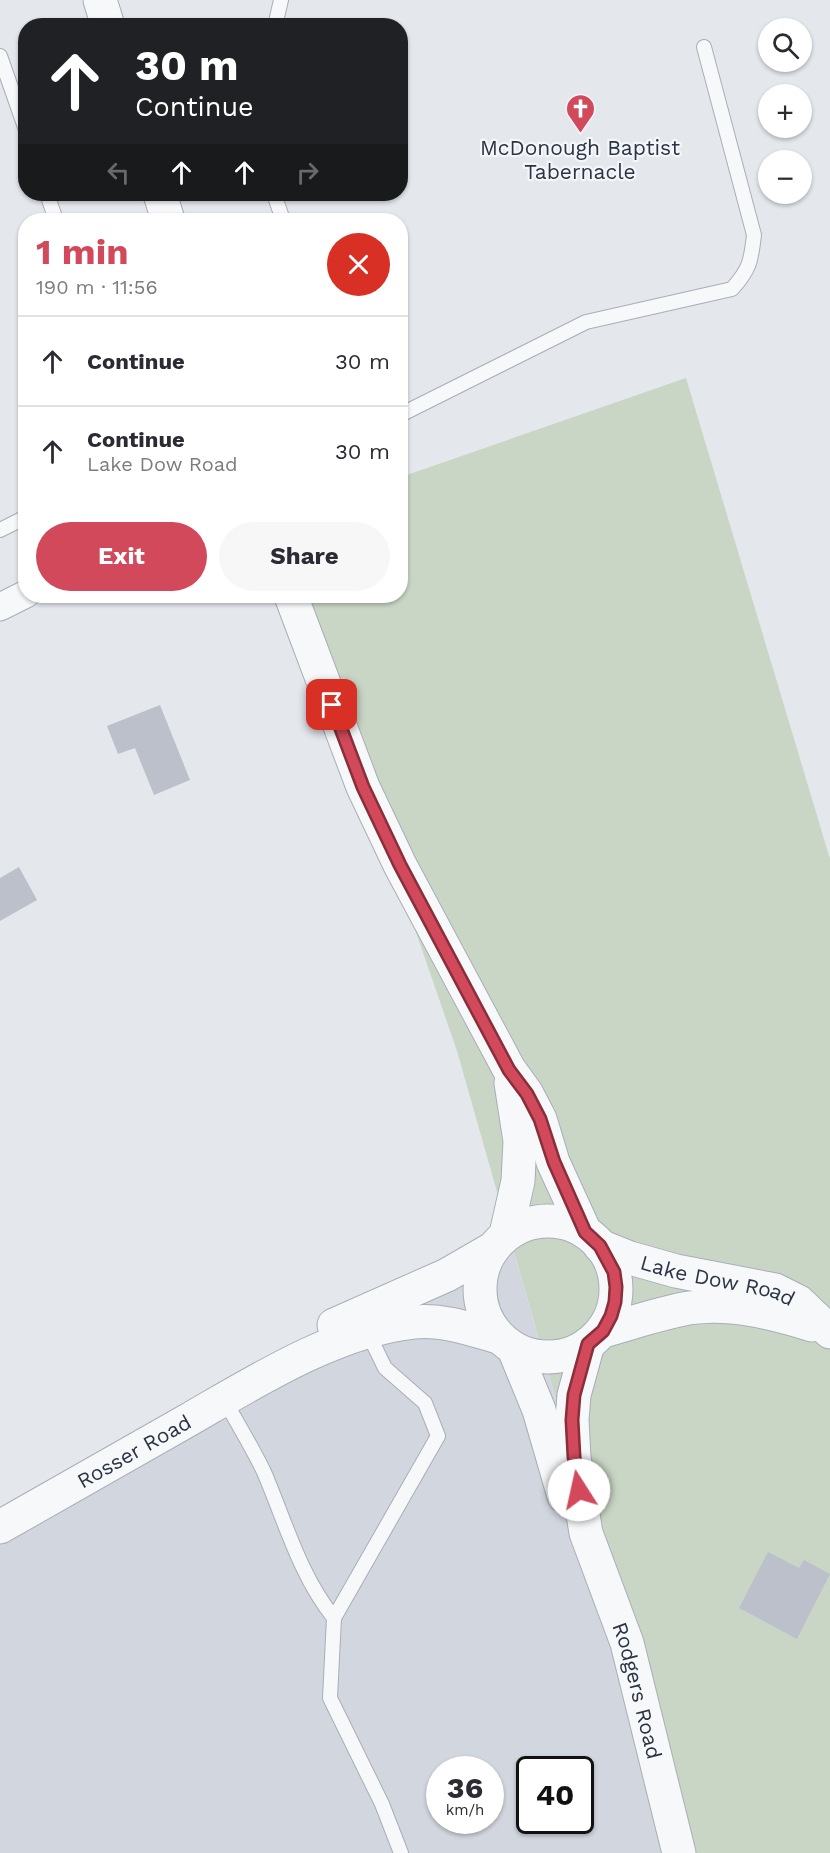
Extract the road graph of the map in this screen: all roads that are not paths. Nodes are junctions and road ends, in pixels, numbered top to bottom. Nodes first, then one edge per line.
1 (100, 0) edge
2 (281, 0) edge
3 (106, 18) edge
4 (277, 18) edge
5 (704, 47) dead end
6 (0, 56) edge
7 (18, 107) edge
8 (408, 411) edge
9 (18, 521) edge
10 (0, 530) edge
11 (18, 598) edge
12 (294, 603) edge
13 (0, 607) edge
14 (509, 1070) junction
15 (593, 1239) junction
16 (499, 1242) junction
17 (828, 1330) edge
18 (367, 1331) junction
19 (596, 1337) junction
20 (506, 1343) junction
21 (267, 1375) junction
22 (224, 1399) junction
23 (0, 1527) edge
24 (586, 1533) junction
25 (334, 1618) junction
26 (400, 1853) edge
27 (680, 1853) edge

1 - 3 street
2 - 4 lane
5 - 8 lane
6 - 7 lane
9 - 10 lane
11 - 13 street
12 - 14 street
14 - 15 street
14 - 16 street
15 - 16 street
15 - 17 street, Lake Dow Road
15 - 19 street
16 - 20 street
16 - 21 street, Rosser Road
17 - 19 street, Lake Dow Road
18 - 20 street, Rosser Road
18 - 21 street, Rosser Road
18 - 25 lane
19 - 20 street
19 - 24 street, Rodgers Road
20 - 24 street, Rodgers Road
21 - 22 street, Rosser Road
22 - 23 street, Rosser Road
22 - 25 lane
24 - 27 street, Rodgers Road
25 - 26 lane

